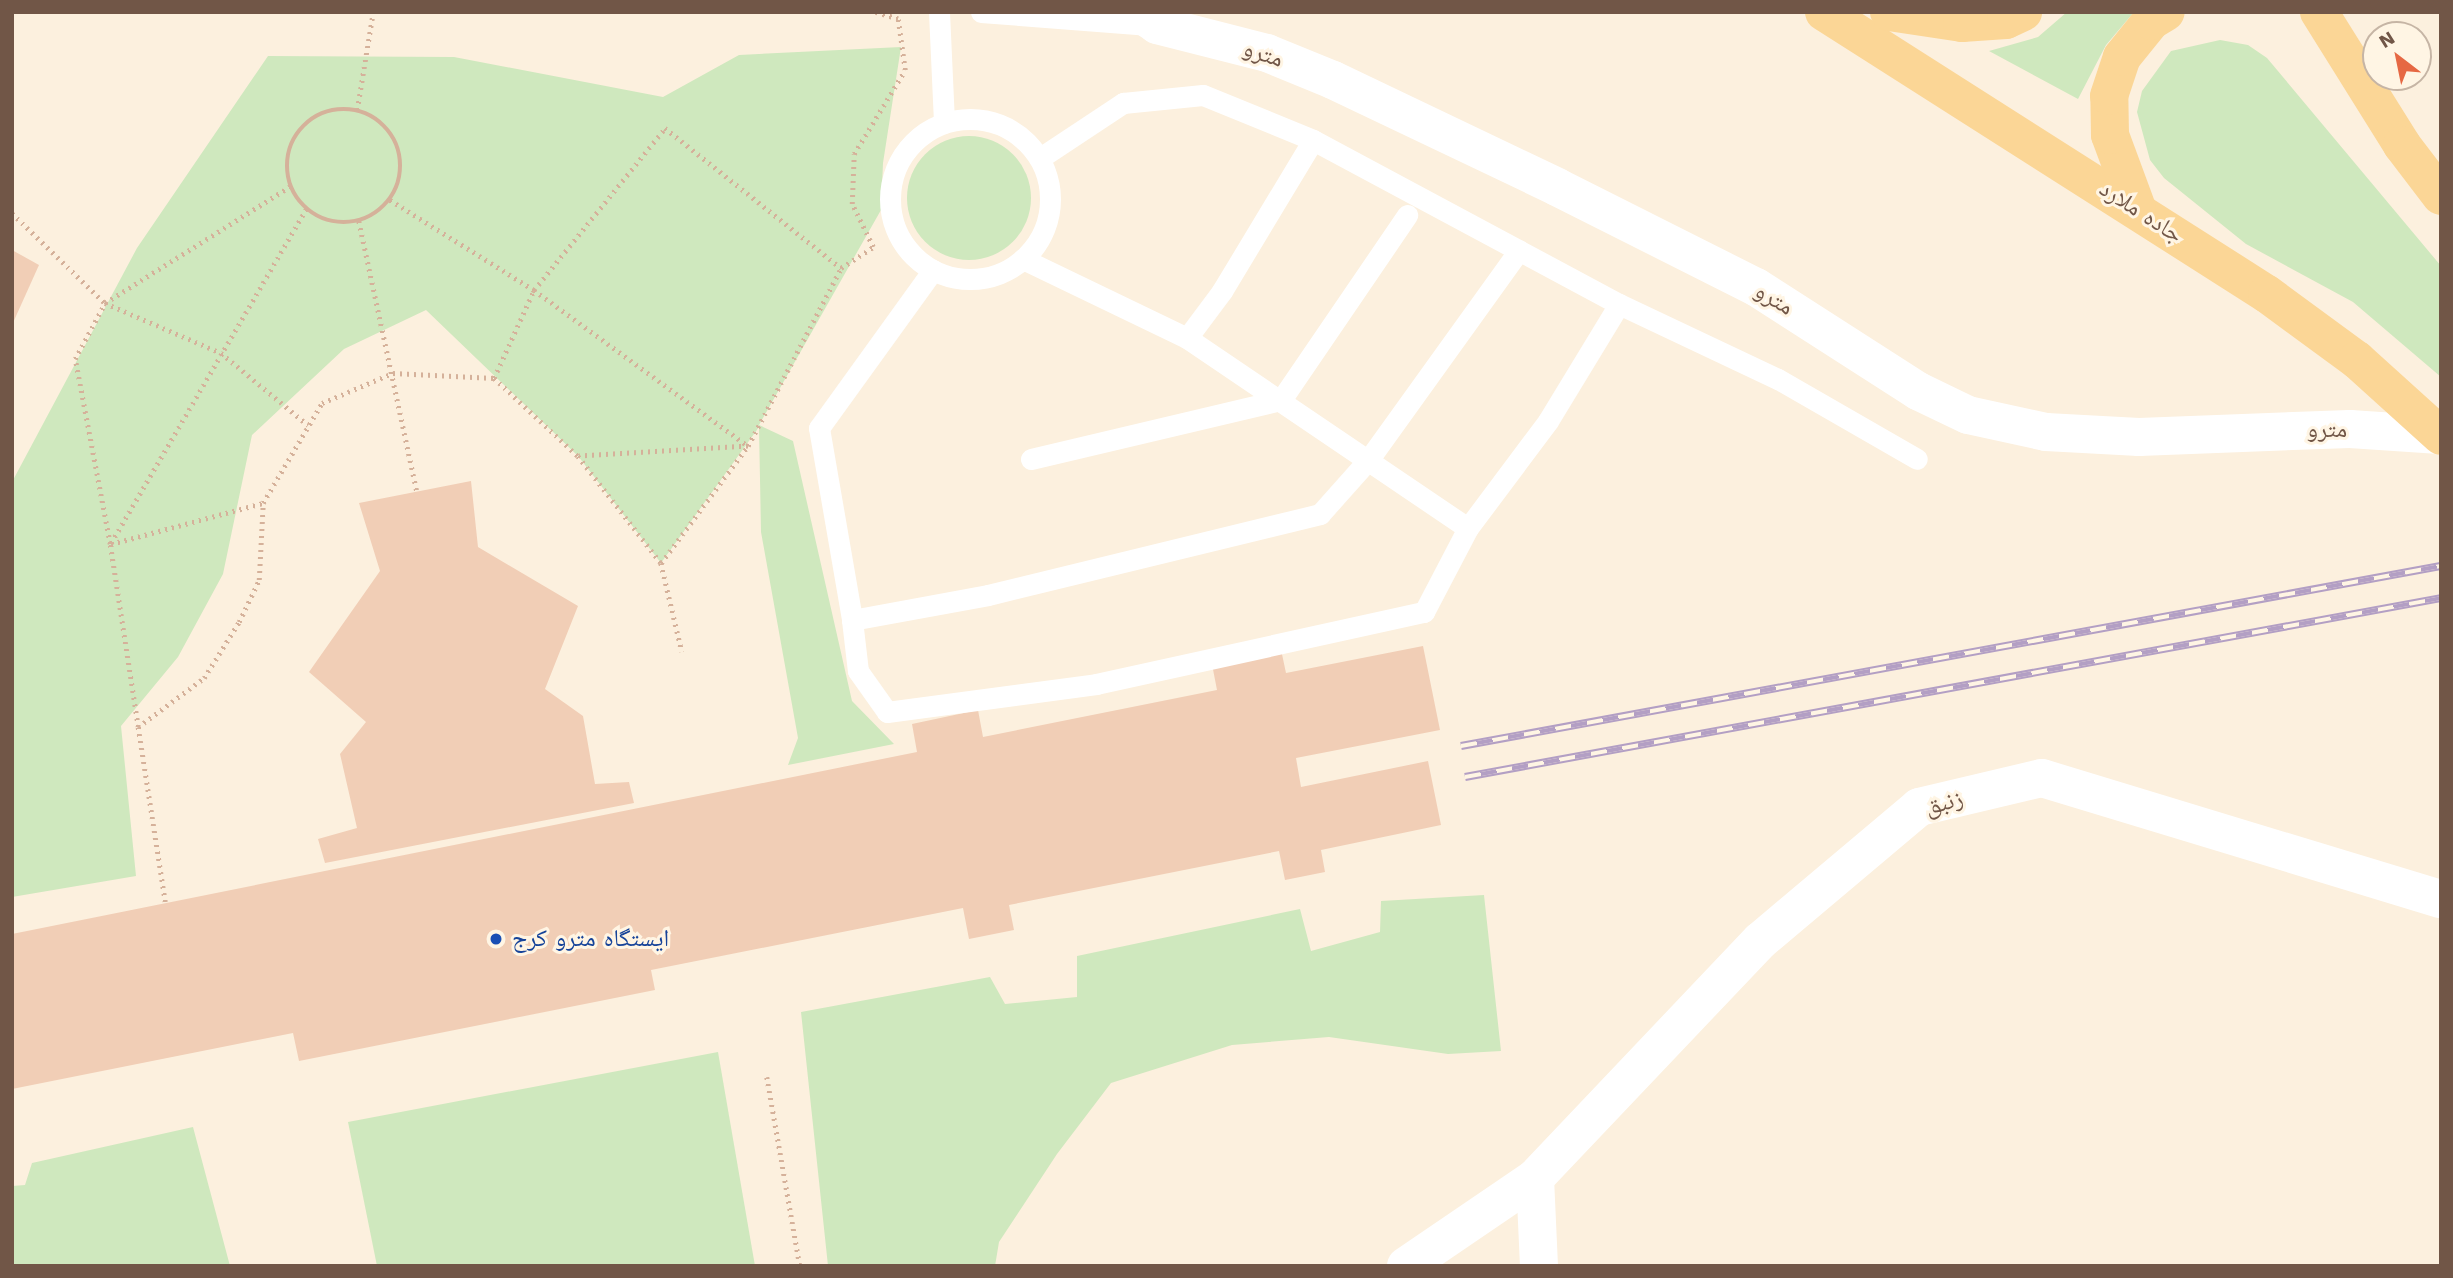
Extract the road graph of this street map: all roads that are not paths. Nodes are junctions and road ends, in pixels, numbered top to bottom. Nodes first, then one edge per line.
1 (939, 12) edge
2 (981, 12) edge
3 (1824, 12) edge
4 (1889, 12) edge
5 (2023, 12) edge
6 (2166, 12) edge
7 (2294, 12) edge
8 (2319, 12) edge
9 (1147, 19) edge
10 (2347, 56) junction
11 (944, 123) junction
12 (1313, 140) junction
13 (1040, 158) junction
14 (2441, 196) edge
15 (2137, 208) junction
16 (1407, 215) dead end
17 (1519, 250) junction
18 (1023, 259) junction
19 (933, 270) junction
20 (1619, 304) junction
21 (1187, 338) junction
22 (1281, 400) junction
23 (2440, 435) edge
24 (1031, 459) dead end
25 (1369, 459) junction
26 (1917, 459) dead end
27 (1468, 528) junction
28 (852, 620) junction
29 (2441, 900) edge
30 (1535, 1178) junction
31 (1406, 1266) edge
32 (1539, 1266) edge

1 - 11 lane
2 - 9 lane
3 - 15 main road, جاده ملارد
4 - 5 main road
6 - 15 main road
7 - 10 main road
8 - 10 main road
9 - 23 street, مترو
10 - 14 main road
11 - 13 lane
11 - 19 lane
12 - 13 lane
12 - 17 lane
12 - 21 lane
13 - 18 lane
15 - 23 main road, جاده ملارد
16 - 22 lane
17 - 20 lane
17 - 25 lane
18 - 19 lane
18 - 21 lane
19 - 28 lane
20 - 26 lane
20 - 27 lane
21 - 22 lane
22 - 24 lane
22 - 25 lane
25 - 27 lane
25 - 28 lane
27 - 28 lane
29 - 30 street, زنبق
30 - 31 street, زنبق
30 - 32 street

